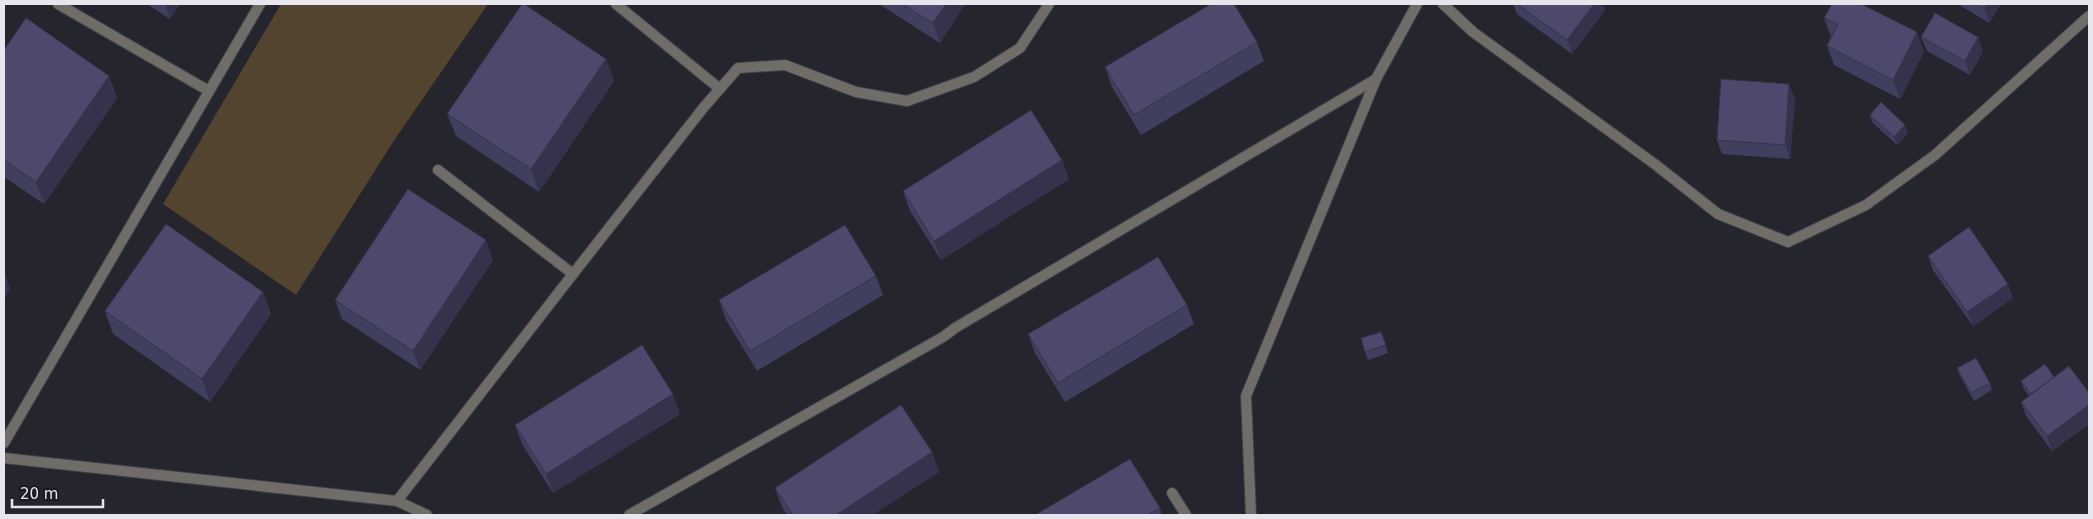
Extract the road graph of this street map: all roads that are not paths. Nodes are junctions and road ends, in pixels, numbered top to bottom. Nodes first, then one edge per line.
1 (58, 4) edge
2 (260, 4) edge
3 (616, 4) edge
4 (1049, 4) edge
5 (1416, 4) edge
6 (1443, 4) edge
7 (2089, 16) edge
8 (1376, 79) junction
9 (720, 88) junction
10 (209, 91) junction
11 (438, 170) dead end
12 (572, 274) junction
13 (4, 443) edge
14 (4, 458) edge
15 (1172, 493) dead end
16 (398, 501) junction
17 (427, 515) edge
18 (629, 515) edge
19 (1186, 515) edge
20 (1251, 515) edge

1 - 10 street
2 - 10 street
3 - 9 street
4 - 9 street
5 - 8 street
6 - 7 street
8 - 18 street
8 - 20 street
9 - 12 street
10 - 13 street
11 - 12 street
12 - 16 street
14 - 16 street
15 - 19 street
16 - 17 street

